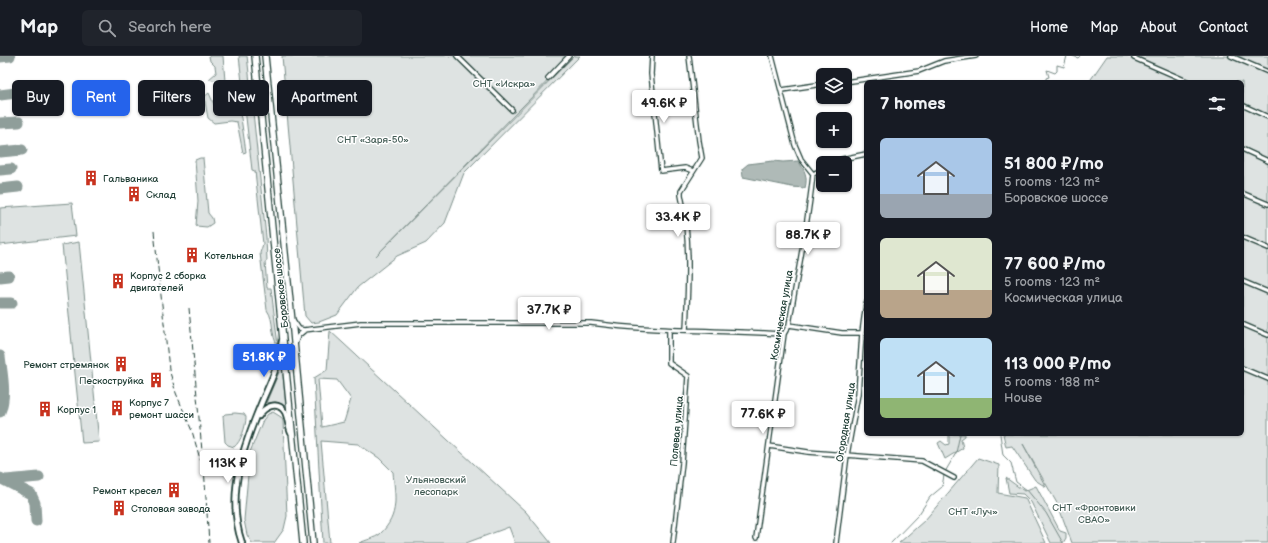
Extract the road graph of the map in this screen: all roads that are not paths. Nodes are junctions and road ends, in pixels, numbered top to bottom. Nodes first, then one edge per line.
1 (255, 56) edge
2 (265, 56) edge
3 (457, 56) edge
4 (569, 56) edge
5 (652, 56) edge
6 (689, 56) edge
7 (772, 56) edge
8 (976, 56) edge
9 (1231, 56) edge
10 (1134, 58) dead end
11 (1268, 72) edge
12 (548, 78) dead end
13 (1184, 80) edge
14 (852, 81) edge
15 (816, 85) edge
16 (782, 90) junction
17 (1244, 106) edge
18 (512, 110) dead end
19 (1268, 116) edge
20 (1244, 151) edge
21 (864, 154) edge
22 (852, 157) edge
23 (1268, 161) edge
24 (693, 171) junction
25 (816, 172) edge
26 (813, 174) junction
27 (1244, 194) edge
28 (1268, 204) edge
29 (1244, 238) edge
30 (1268, 248) edge
31 (1244, 282) edge
32 (1268, 292) edge
33 (292, 318) junction
34 (864, 318) edge
35 (789, 325) junction
36 (1244, 325) edge
37 (283, 330) junction
38 (306, 330) junction
39 (686, 330) junction
40 (669, 331) junction
41 (862, 333) junction
42 (784, 334) junction
43 (1268, 335) edge
44 (295, 346) junction
45 (1244, 369) edge
46 (1268, 379) edge
47 (252, 428) junction
48 (294, 440) junction
49 (770, 446) junction
50 (847, 455) junction
51 (954, 478) dead end
52 (756, 538) dead end
53 (242, 543) edge
54 (303, 543) edge
55 (313, 543) edge
56 (673, 543) edge
57 (836, 543) edge

1 - 37 main road, Боровское шоссе
2 - 33 main road, Боровское шоссе
3 - 18 street
4 - 12 street
5 - 24 street
6 - 24 street
7 - 16 street
8 - 14 street
9 - 11 street
10 - 13 street
15 - 16 street
16 - 26 street
17 - 19 street
20 - 23 street
21 - 22 street
24 - 39 street
25 - 26 street
26 - 35 street, Космическая улица
27 - 28 street
29 - 30 street
31 - 32 street
33 - 38 street
33 - 44 main road, Боровское шоссе
34 - 41 street, Огородная улица
35 - 41 street
35 - 42 street, Космическая улица
36 - 43 street
37 - 47 street
37 - 48 main road, Боровское шоссе
38 - 40 street
38 - 44 street
39 - 40 street
39 - 42 street
40 - 56 street, Полевая улица
41 - 50 street, Огородная улица
42 - 49 street, Космическая улица
44 - 55 main road, Боровское шоссе
45 - 46 street
47 - 48 street
47 - 53 street
48 - 54 main road, Боровское шоссе
49 - 50 street
49 - 52 street, Космическая улица
50 - 51 street
50 - 57 street, Огородная улица

